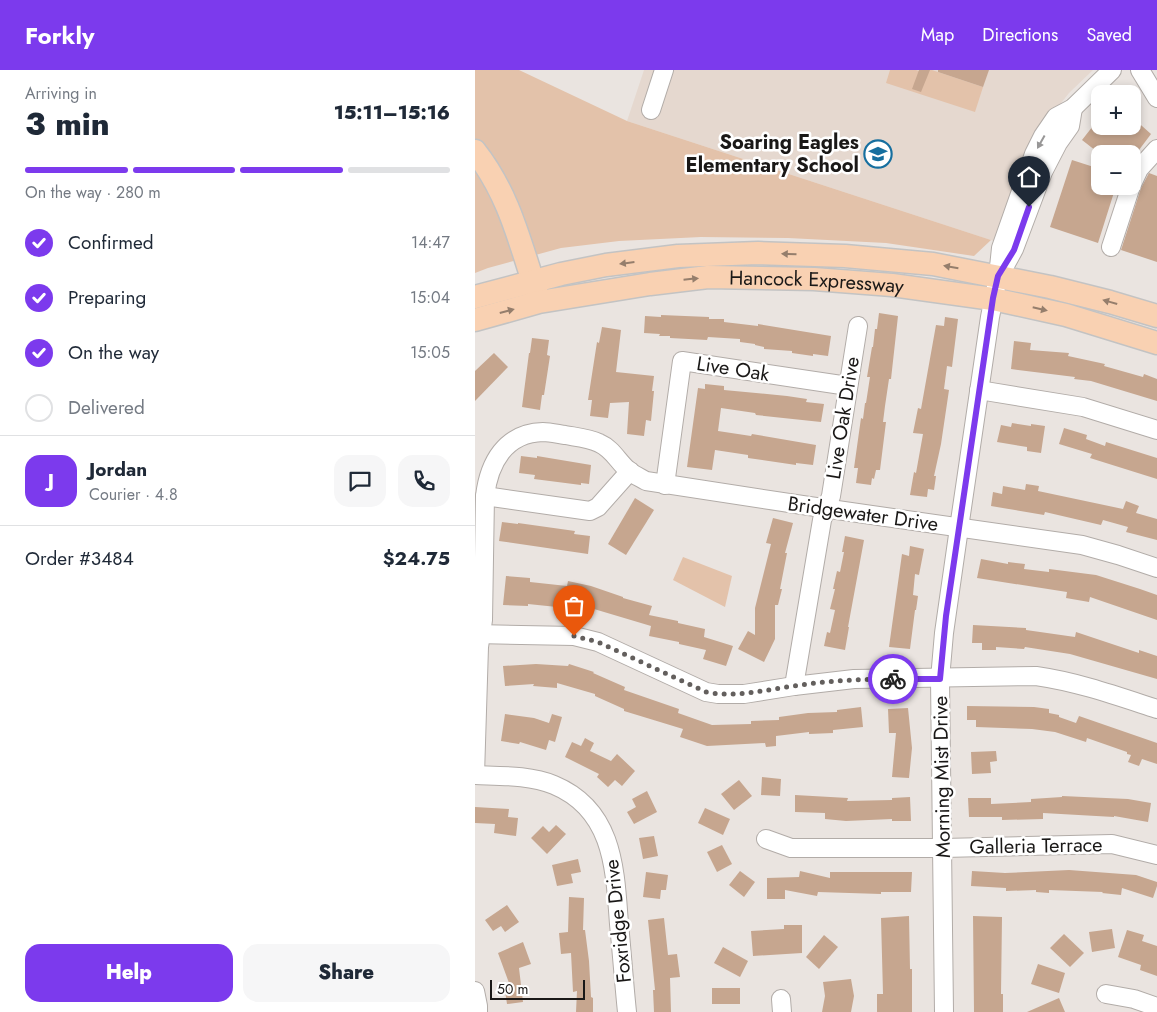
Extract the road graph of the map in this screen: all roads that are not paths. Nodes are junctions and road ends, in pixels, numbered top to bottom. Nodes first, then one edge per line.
1 (664, 70) edge
2 (1112, 70) edge
3 (1140, 70) edge
4 (1157, 98) edge
5 (651, 110) dead end
6 (1157, 149) edge
7 (475, 151) edge
8 (1141, 166) edge
9 (1128, 195) edge
10 (1111, 247) dead end
11 (998, 276) junction
12 (532, 281) junction
13 (475, 297) edge
14 (993, 298) junction
15 (539, 302) junction
16 (1157, 316) edge
17 (475, 320) edge
18 (858, 326) dead end
19 (1157, 343) edge
20 (848, 386) junction
21 (979, 390) junction
22 (1157, 430) edge
23 (629, 471) junction
24 (665, 484) junction
25 (485, 496) junction
26 (825, 509) junction
27 (959, 528) junction
28 (1157, 568) edge
29 (478, 634) edge
30 (940, 679) junction
31 (794, 686) junction
32 (1157, 709) edge
33 (475, 775) edge
34 (766, 839) dead end
35 (943, 848) junction
36 (1157, 855) edge
37 (475, 991) edge
38 (1106, 994) dead end
39 (1157, 1006) edge
40 (477, 1012) edge
41 (627, 1012) edge
42 (944, 1012) edge

1 - 5 street
2 - 11 street, Morning Mist Drive
3 - 4 street
6 - 8 street
7 - 12 main road
9 - 10 street
11 -> 12 main road, Hancock Expressway
11 - 14 street, Morning Mist Drive
16 -> 11 main road, Hancock Expressway
12 - 13 main road, Hancock Expressway
12 - 15 main road
15 -> 14 main road, Hancock Expressway
14 -> 19 main road, Hancock Expressway
14 - 21 street, Morning Mist Drive
17 -> 15 main road, Hancock Expressway
18 - 20 street, Live Oak Drive
20 - 24 street, Live Oak
20 - 26 street, Live Oak Drive
21 - 22 street
21 - 27 street, Morning Mist Drive
23 - 24 street, Bridgewater Drive
23 - 25 street
23 - 25 street, Bridgewater Drive
24 - 26 street, Bridgewater Drive
25 - 29 street, Bridgewater Drive
26 - 27 street, Bridgewater Drive
26 - 31 street, Live Oak Drive
27 - 28 street, Bridgewater Drive
27 - 30 street, Morning Mist Drive
29 - 31 street
29 - 33 street, Bridgewater Drive
30 - 31 street
30 - 32 street
30 - 35 street, Morning Mist Drive
33 - 41 street, Foxridge Drive
34 - 35 street, Galleria Terrace
35 - 36 street, Galleria Terrace
35 - 42 street, Morning Mist Drive
37 - 40 street
38 - 39 street

